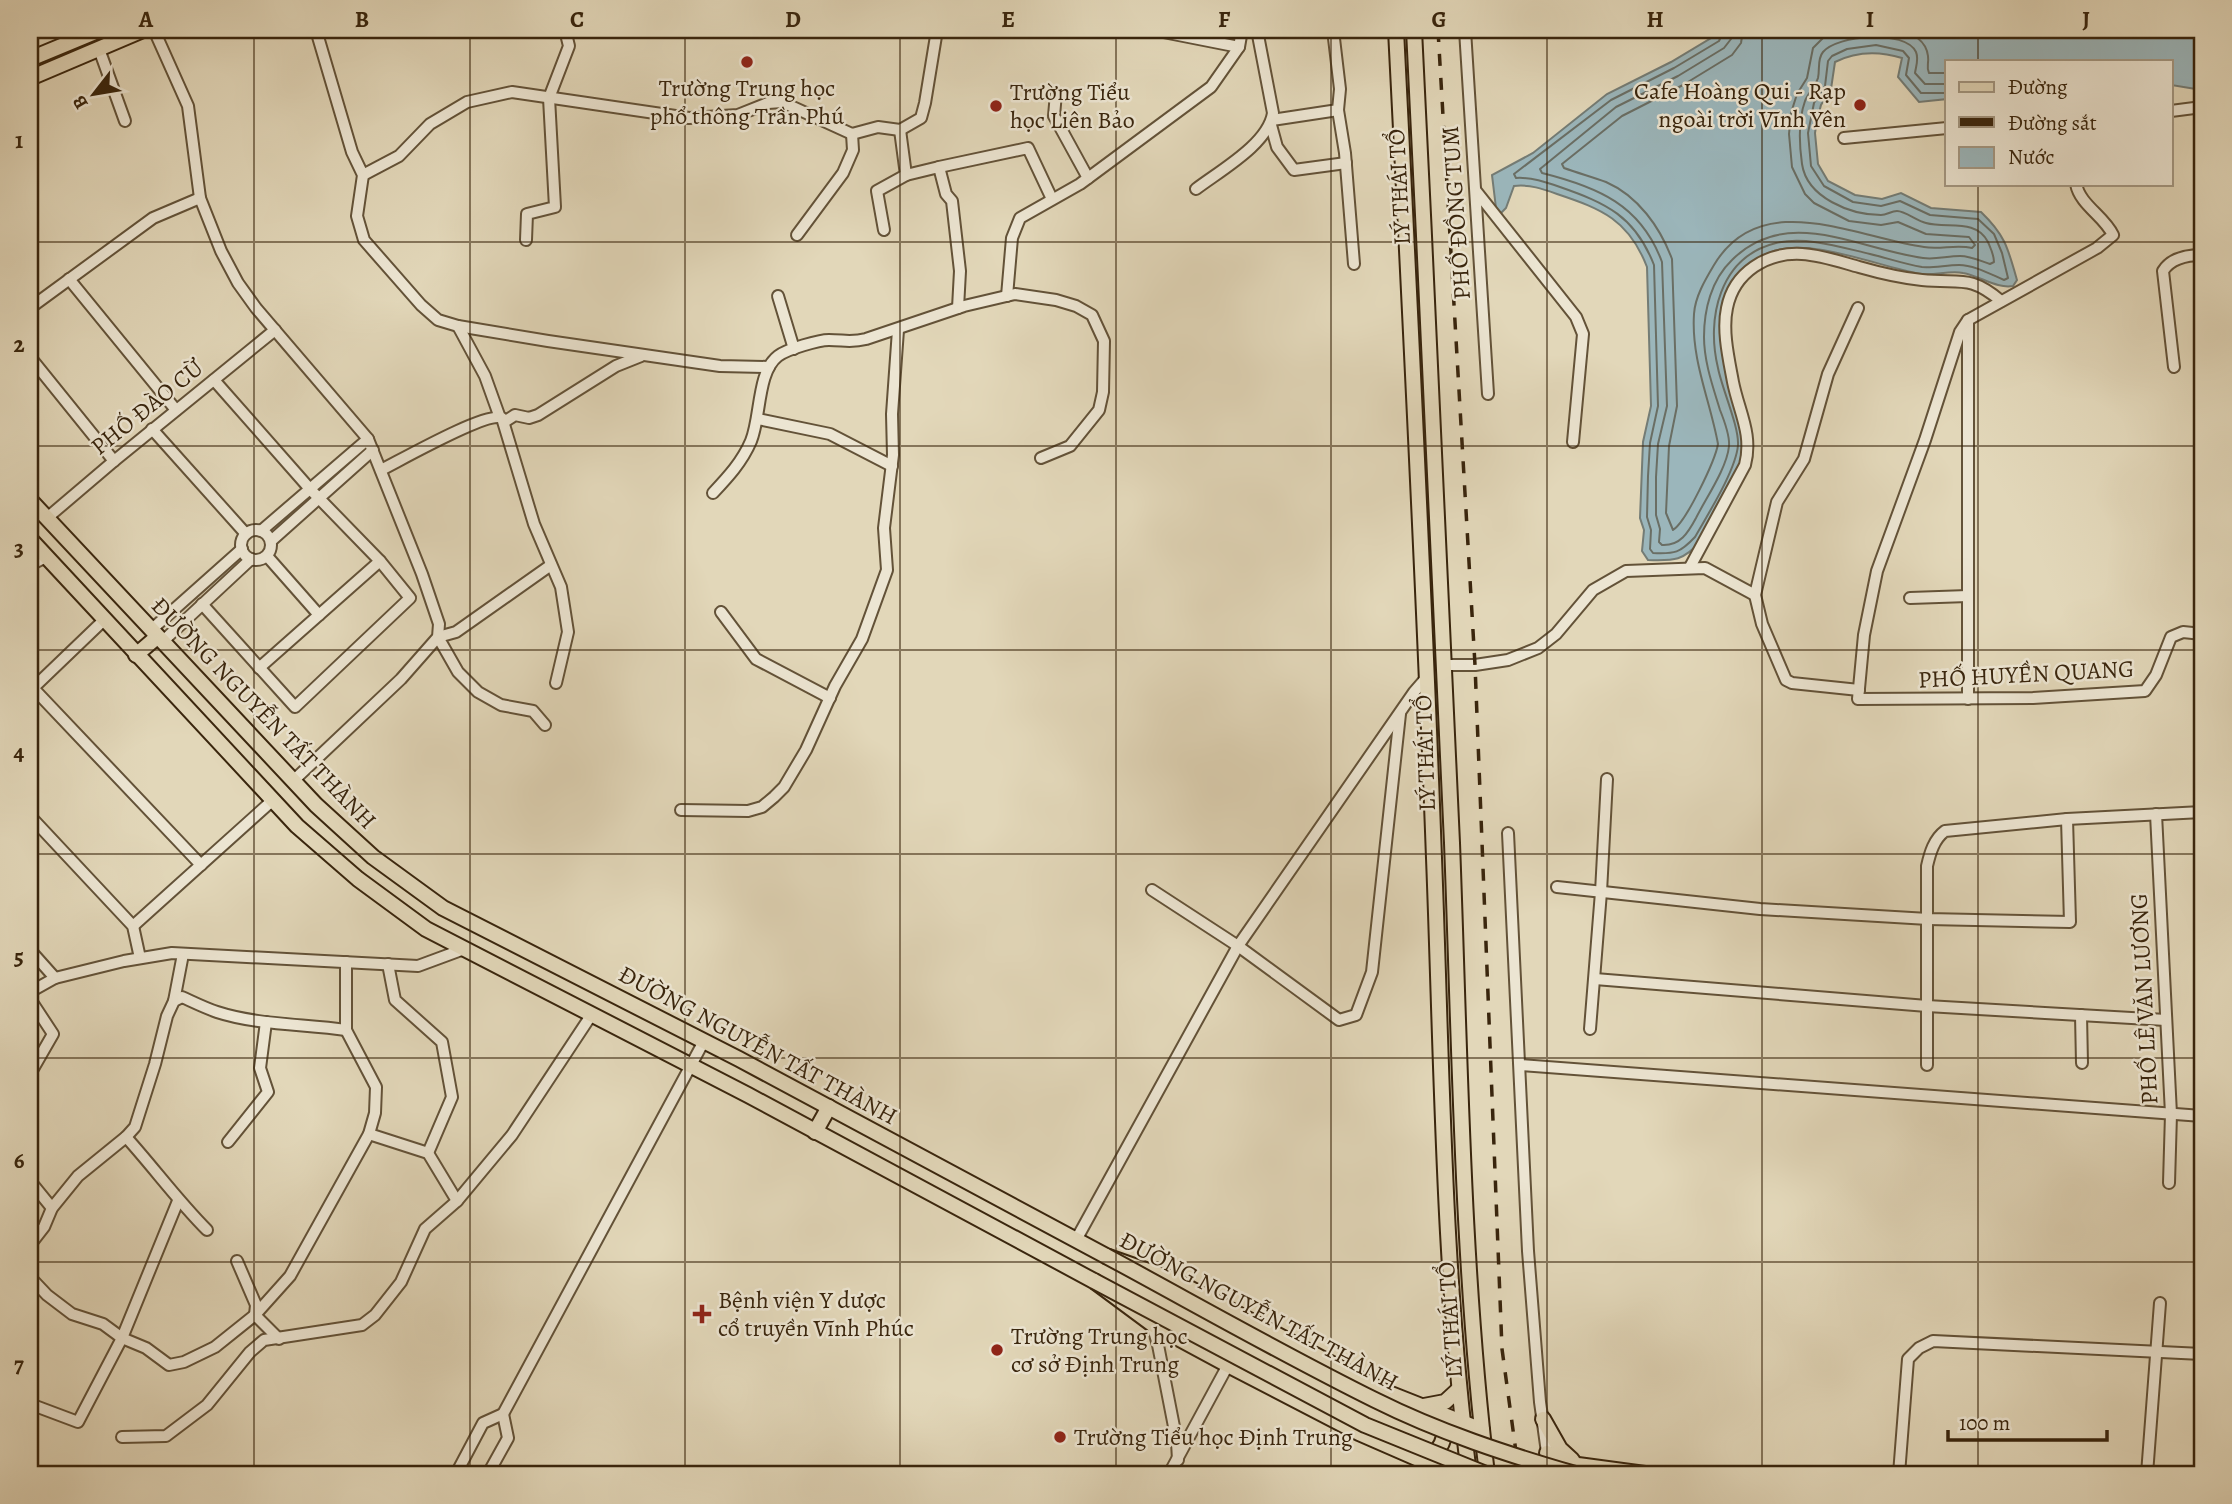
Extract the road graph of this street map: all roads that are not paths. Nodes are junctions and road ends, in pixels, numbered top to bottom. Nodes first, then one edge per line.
1 (100, 30) edge
2 (144, 30) edge
3 (154, 30) edge
4 (316, 30) edge
5 (565, 30) edge
6 (937, 30) edge
7 (1153, 30) edge
8 (1242, 30) edge
9 (1257, 30) edge
10 (1333, 30) edge
11 (1396, 30) edge
12 (1414, 30) edge
13 (1465, 30) edge
14 (1239, 47) junction
15 (99, 49) junction
16 (30, 59) edge
17 (30, 78) edge
18 (1056, 93) dead end
19 (549, 99) junction
20 (2202, 107) edge
21 (1338, 110) junction
22 (2172, 111) edge
23 (125, 121) dead end
24 (1271, 122) junction
25 (1945, 128) edge
26 (900, 130) junction
27 (852, 134) junction
28 (1844, 138) dead end
29 (1346, 163) junction
30 (939, 167) junction
31 (906, 174) junction
32 (363, 176) junction
33 (1088, 178) junction
34 (2076, 186) edge
35 (1196, 189) dead end
36 (1475, 191) junction
37 (200, 198) junction
38 (1052, 199) junction
39 (884, 230) dead end
40 (797, 235) dead end
41 (526, 240) dead end
42 (2202, 255) edge
43 (1354, 264) dead end
44 (69, 279) junction
45 (778, 296) dead end
46 (1007, 296) junction
47 (2001, 301) junction
48 (958, 308) junction
49 (1858, 308) dead end
50 (30, 309) edge
51 (1968, 320) junction
52 (458, 326) junction
53 (275, 330) junction
54 (898, 330) junction
55 (794, 349) junction
56 (644, 355) junction
57 (30, 357) edge
58 (769, 367) junction
59 (2174, 367) dead end
60 (214, 380) junction
61 (1488, 394) dead end
62 (176, 410) junction
63 (501, 419) junction
64 (758, 419) junction
65 (152, 429) junction
66 (368, 439) junction
67 (1573, 442) dead end
68 (373, 450) junction
69 (1041, 458) dead end
70 (114, 461) junction
71 (891, 466) junction
72 (381, 470) junction
73 (310, 489) junction
74 (713, 493) dead end
75 (320, 498) junction
76 (30, 499) edge
77 (47, 518) junction
78 (261, 531) junction
79 (246, 534) junction
80 (30, 539) edge
81 (271, 541) junction
82 (242, 549) junction
83 (267, 556) junction
84 (46, 557) junction
85 (251, 559) junction
86 (380, 561) junction
87 (30, 565) edge
88 (551, 565) junction
89 (1690, 567) junction
90 (1440, 594) junction
91 (1424, 595) junction
92 (1755, 595) junction
93 (1968, 596) junction
94 (1910, 598) dead end
95 (202, 604) junction
96 (721, 612) dead end
97 (319, 615) junction
98 (104, 620) junction
99 (2202, 634) edge
100 (156, 636) junction
101 (438, 637) junction
102 (136, 654) junction
103 (1444, 665) junction
104 (259, 668) junction
105 (1427, 677) junction
106 (556, 683) dead end
107 (32, 690) edge
108 (1858, 695) junction
109 (830, 698) junction
110 (1968, 699) junction
111 (1400, 712) junction
112 (545, 725) dead end
113 (1607, 779) dead end
114 (293, 781) junction
115 (273, 800) junction
116 (681, 810) dead end
117 (2202, 812) edge
118 (2156, 814) junction
119 (30, 816) edge
120 (2067, 819) junction
121 (1508, 832) dead end
122 (1452, 841) junction
123 (1434, 842) junction
124 (201, 865) junction
125 (1557, 887) dead end
126 (1152, 890) dead end
127 (1601, 892) junction
128 (1928, 919) junction
129 (133, 926) junction
130 (485, 931) junction
131 (1237, 946) junction
132 (464, 949) junction
133 (30, 950) edge
134 (183, 954) junction
135 (140, 958) junction
136 (345, 962) junction
137 (388, 964) junction
138 (55, 978) junction
139 (1595, 979) junction
140 (30, 992) edge
141 (30, 999) edge
142 (174, 1001) junction
143 (1927, 1006) junction
144 (592, 1014) junction
145 (2081, 1016) junction
146 (2166, 1020) junction
147 (266, 1022) junction
148 (1590, 1029) dead end
149 (346, 1030) junction
150 (704, 1041) junction
151 (2082, 1063) dead end
152 (1520, 1065) junction
153 (1927, 1065) dead end
154 (691, 1066) junction
155 (30, 1074) edge
156 (829, 1107) junction
157 (2171, 1114) junction
158 (2202, 1116) edge
159 (815, 1132) junction
160 (369, 1134) junction
161 (126, 1138) junction
162 (228, 1142) dead end
163 (428, 1153) junction
164 (30, 1181) edge
165 (2169, 1183) dead end
166 (178, 1201) junction
167 (457, 1201) junction
168 (52, 1208) junction
169 (206, 1230) dead end
170 (1076, 1240) junction
171 (30, 1245) edge
172 (1106, 1256) junction
173 (237, 1261) dead end
174 (30, 1278) edge
175 (1094, 1281) junction
176 (2160, 1303) dead end
177 (256, 1315) junction
178 (1152, 1324) junction
179 (122, 1338) junction
180 (279, 1339) junction
181 (2156, 1350) junction
182 (2202, 1354) edge
183 (1228, 1365) junction
184 (1458, 1390) junction
185 (30, 1404) edge
186 (1417, 1406) junction
187 (503, 1414) junction
188 (1441, 1415) junction
189 (1543, 1419) junction
190 (1462, 1423) junction
191 (1482, 1430) junction
192 (122, 1437) dead end
193 (1547, 1454) junction
194 (1178, 1460) junction
195 (1421, 1461) junction
196 (1576, 1470) edge
197 (1448, 1473) edge
198 (1617, 1473) edge
199 (456, 1474) edge
200 (488, 1474) edge
201 (1170, 1474) edge
202 (1469, 1474) edge
203 (1486, 1474) edge
204 (1550, 1474) edge
205 (1645, 1474) edge
206 (1899, 1474) edge
207 (2147, 1474) edge

1 - 16 main road
2 - 15 main road
3 - 37 street
4 - 32 street
5 - 19 street
6 - 26 street
7 - 14 street
8 - 14 street
9 - 24 street
10 - 21 street
11 - 91 main road, LÝ THÁI TỔ
12 - 90 main road, LÝ THÁI TỔ
13 - 36 street, PHỐ ĐỒNG TUM
14 - 33 street
15 - 17 main road
15 - 23 street
18 - 33 street
19 - 27 street
19 - 32 street
19 - 41 street
20 - 22 street
21 - 24 street
21 - 29 street
24 - 29 street
24 - 35 street
25 - 28 street
26 - 27 street
26 - 31 street
27 - 40 street
29 - 43 street
30 - 31 street
30 - 38 street
30 - 48 street
31 - 39 street
32 - 52 street
33 - 38 street
34 - 47 street
36 - 61 street, PHỐ ĐỒNG TUM
36 - 67 street
37 - 44 street
37 - 53 street
38 - 46 street
42 - 59 street
44 - 50 street
44 - 62 street
45 - 55 street
46 - 48 street
46 - 69 street
47 - 51 street
47 - 89 street
48 - 54 street
49 - 92 street
51 - 93 street
51 - 108 street
52 - 56 street
52 - 63 street
53 - 60 street, PHỐ ĐÀO CỪ
53 - 66 street
54 - 55 street
54 - 71 street
55 - 58 street
56 - 58 street
56 - 63 street
57 - 70 street
58 - 64 street
60 - 62 street, PHỐ ĐÀO CỪ
60 - 73 street
62 - 65 street, PHỐ ĐÀO CỪ
63 - 72 street
63 - 88 street
64 - 71 street
64 - 74 street
65 - 70 street, PHỐ ĐÀO CỪ
65 - 79 street
66 - 68 street
66 - 73 street
68 - 72 street
68 - 75 street
70 - 77 street, PHỐ ĐÀO CỪ
71 - 109 street
72 - 101 street
73 - 75 street
73 - 78 street
75 - 81 street
75 - 86 street
76 - 77 main road, ĐƯỜNG NGUYỄN TẤT THÀNH
77 - 100 main road, ĐƯỜNG NGUYỄN TẤT THÀNH
78 - 79 street
78 - 81 street
79 - 82 street
80 - 84 main road, ĐƯỜNG NGUYỄN TẤT THÀNH
81 - 83 street
82 - 85 street
82 - 100 street
83 - 85 street
83 - 97 street
84 - 87 street
84 - 98 main road, ĐƯỜNG NGUYỄN TẤT THÀNH
85 - 95 street
86 - 97 street
86 - 104 street
88 - 101 street
88 - 106 street
89 - 92 street
89 - 103 street
90 - 91 main road
90 - 103 main road, LÝ THÁI TỔ
91 - 105 main road, LÝ THÁI TỔ
92 - 108 street, PHỐ HUYỀN QUANG
93 - 94 street
93 - 110 street
95 - 100 street
95 - 104 street
96 - 109 street
97 - 104 street
98 - 102 main road, ĐƯỜNG NGUYỄN TẤT THÀNH
98 - 107 street
99 - 110 street, PHỐ HUYỀN QUANG
100 - 102 main road
100 - 114 main road, ĐƯỜNG NGUYỄN TẤT THÀNH
101 - 112 street
101 - 114 street
102 - 115 main road, ĐƯỜNG NGUYỄN TẤT THÀNH
103 - 122 main road, LÝ THÁI TỔ
105 - 111 street
105 - 123 main road, LÝ THÁI TỔ
107 - 124 street
108 - 110 street, PHỐ HUYỀN QUANG
109 - 116 street
111 - 131 street
111 - 131 street
113 - 127 street
114 - 130 main road, ĐƯỜNG NGUYỄN TẤT THÀNH
115 - 124 street
115 - 132 main road, ĐƯỜNG NGUYỄN TẤT THÀNH
117 - 118 street
118 - 120 street
118 - 146 street, PHỐ LÊ VĂN LƯƠNG
119 - 129 street
120 - 128 street
120 - 128 street
121 - 152 street
122 - 123 main road
122 - 191 main road, LÝ THÁI TỔ
123 - 184 main road, LÝ THÁI TỔ
124 - 129 street
125 - 127 street
126 - 131 street
127 - 128 street
127 - 139 street
128 - 143 street
129 - 135 street
130 - 132 main road
130 - 150 main road, ĐƯỜNG NGUYỄN TẤT THÀNH
131 - 170 street
132 - 137 street
132 - 144 main road, ĐƯỜNG NGUYỄN TẤT THÀNH
133 - 138 street
134 - 135 street
134 - 136 street
134 - 142 street
135 - 138 street
136 - 137 street
136 - 149 street
137 - 163 street
138 - 140 street
139 - 143 street
139 - 148 street
141 - 155 street
142 - 147 street
142 - 161 street
143 - 145 street
143 - 153 street
144 - 154 main road, ĐƯỜNG NGUYỄN TẤT THÀNH
144 - 167 street
145 - 146 street
145 - 151 street
146 - 157 street, PHỐ LÊ VĂN LƯƠNG
147 - 149 street
147 - 162 street
149 - 160 street
150 - 154 street
150 - 156 main road, ĐƯỜNG NGUYỄN TẤT THÀNH
152 - 157 street
152 - 189 street
154 - 159 main road, ĐƯỜNG NGUYỄN TẤT THÀNH
154 - 187 street
156 - 159 main road
156 - 170 main road, ĐƯỜNG NGUYỄN TẤT THÀNH
157 - 158 street
157 - 165 street, PHỐ LÊ VĂN LƯƠNG
159 - 175 main road, ĐƯỜNG NGUYỄN TẤT THÀNH
160 - 163 street
160 - 177 street
161 - 166 street
161 - 168 street
163 - 167 street
164 - 168 street
166 - 169 street
166 - 179 street
167 - 180 street
168 - 171 street
170 - 172 main road, ĐƯỜNG NGUYỄN TẤT THÀNH
172 - 186 main road
172 - 196 main road, ĐƯỜNG NGUYỄN TẤT THÀNH, bridge
173 - 177 street
174 - 179 street
175 - 178 main road
175 - 203 main road, ĐƯỜNG NGUYỄN TẤT THÀNH, bridge
176 - 181 street
177 - 179 street
177 - 180 street
178 - 183 main road
178 - 194 street
179 - 185 street
180 - 192 street
181 - 182 street
181 - 206 street
181 - 207 street
183 - 194 street
183 - 195 main road
184 - 186 main road
184 - 190 main road, LÝ THÁI TỔ
186 - 188 main road
187 - 199 street
187 - 200 street
188 - 190 main road
188 - 195 main road
189 - 193 street
189 - 196 main road
190 - 191 main road
190 - 202 main road, LÝ THÁI TỔ
191 - 203 main road, LÝ THÁI TỔ
193 - 196 main road
193 - 204 street
194 - 201 street
195 - 197 main road
196 - 198 main road
198 - 205 main road

